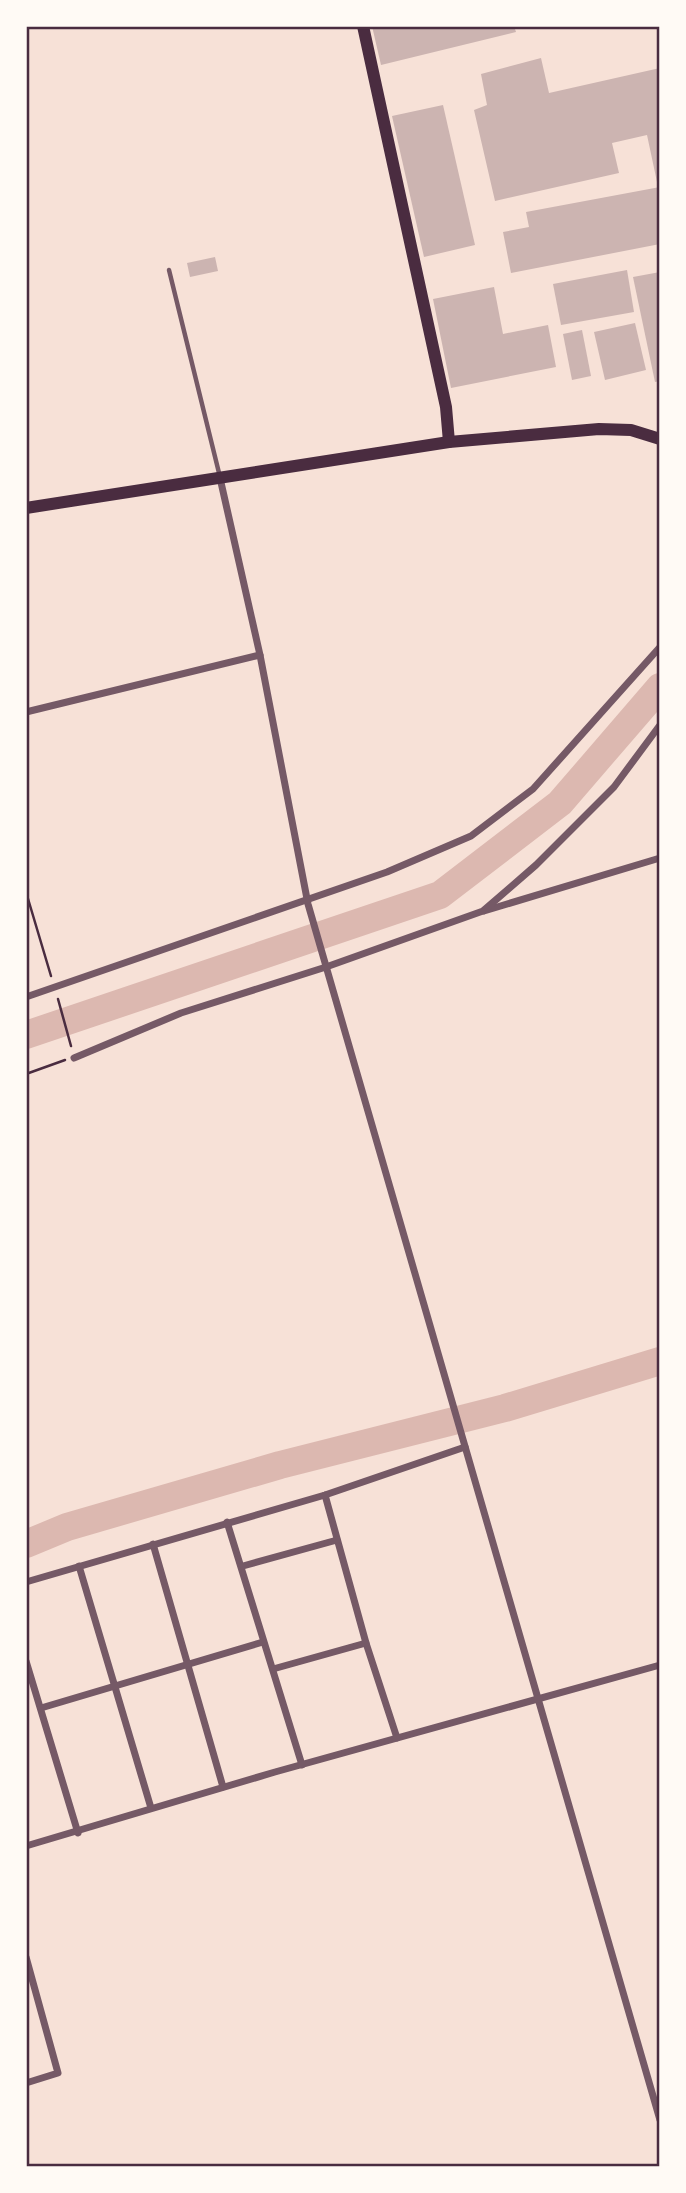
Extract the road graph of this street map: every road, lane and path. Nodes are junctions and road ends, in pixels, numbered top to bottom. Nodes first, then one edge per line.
1 (363, 26) edge
2 (169, 270) dead end
3 (660, 439) edge
4 (449, 442) junction
5 (220, 478) junction
6 (26, 508) edge
7 (660, 647) edge
8 (260, 655) junction
9 (26, 712) edge
10 (660, 725) edge
11 (660, 858) edge
12 (26, 892) edge
13 (309, 901) junction
14 (483, 911) junction
15 (325, 964) junction
16 (55, 989) junction
17 (26, 998) edge
18 (73, 1055) junction
19 (26, 1074) edge
20 (464, 1445) junction
21 (325, 1494) junction
22 (227, 1522) junction
23 (337, 1540) junction
24 (153, 1544) junction
25 (79, 1566) junction
26 (243, 1566) junction
27 (26, 1582) edge
28 (263, 1642) junction
29 (366, 1643) junction
30 (26, 1661) edge
31 (660, 1665) edge
32 (189, 1666) junction
33 (273, 1669) junction
34 (115, 1686) junction
35 (539, 1698) junction
36 (41, 1708) junction
37 (397, 1738) junction
38 (302, 1765) junction
39 (223, 1787) junction
40 (151, 1808) junction
41 (78, 1833) junction
42 (26, 1846) edge
43 (26, 1957) edge
44 (26, 2083) edge
45 (660, 2120) edge

1 - 4 main road
2 - 5 lane
3 - 4 main road
4 - 5 main road
5 - 6 main road
5 - 8 street
7 - 13 street
8 - 9 street
8 - 13 street
10 - 14 street
11 - 14 street
12 - 16 path
13 - 15 street
13 - 16 street
14 - 15 street
15 - 18 street
15 - 20 street
16 - 17 street
16 - 18 path
18 - 19 path
20 - 21 street
20 - 35 street
21 - 22 street
21 - 23 street
22 - 24 street
22 - 26 street
23 - 26 street
23 - 29 street
24 - 25 street
24 - 32 street
25 - 27 street
25 - 34 street
26 - 28 street
28 - 32 street
28 - 33 street
29 - 33 street
29 - 37 street
30 - 36 street
31 - 35 street
32 - 34 street
32 - 39 street
33 - 38 street
34 - 36 street
34 - 40 street
35 - 37 street
35 - 45 street
36 - 41 street
37 - 38 street
38 - 39 street
39 - 40 street
40 - 41 street
41 - 42 street
43 - 44 street

